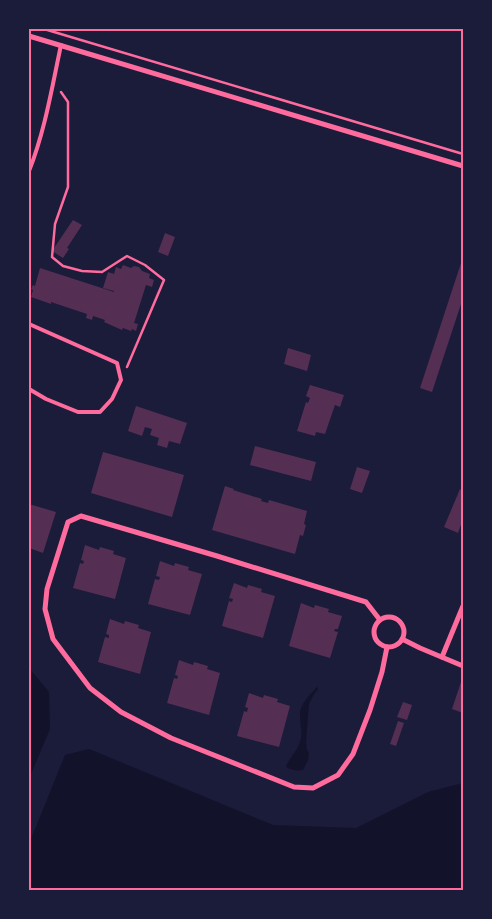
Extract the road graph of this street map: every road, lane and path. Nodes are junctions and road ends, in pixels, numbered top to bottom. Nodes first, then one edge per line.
1 (44, 29) edge
2 (29, 36) edge
3 (61, 45) junction
4 (53, 80) junction
5 (463, 154) edge
6 (463, 166) edge
7 (29, 171) edge
8 (29, 324) edge
9 (121, 380) junction
10 (29, 389) edge
11 (463, 606) edge
12 (380, 620) junction
13 (402, 639) junction
14 (387, 647) junction
15 (442, 657) junction
16 (463, 666) edge

1 - 5 path
2 - 3 street
3 - 4 lane
3 - 6 street
4 - 7 lane
4 - 9 path
8 - 9 lane
9 - 10 lane
11 - 15 street
12 - 13 street
12 - 14 street
12 - 14 street
13 - 14 street
13 - 15 street
15 - 16 street

